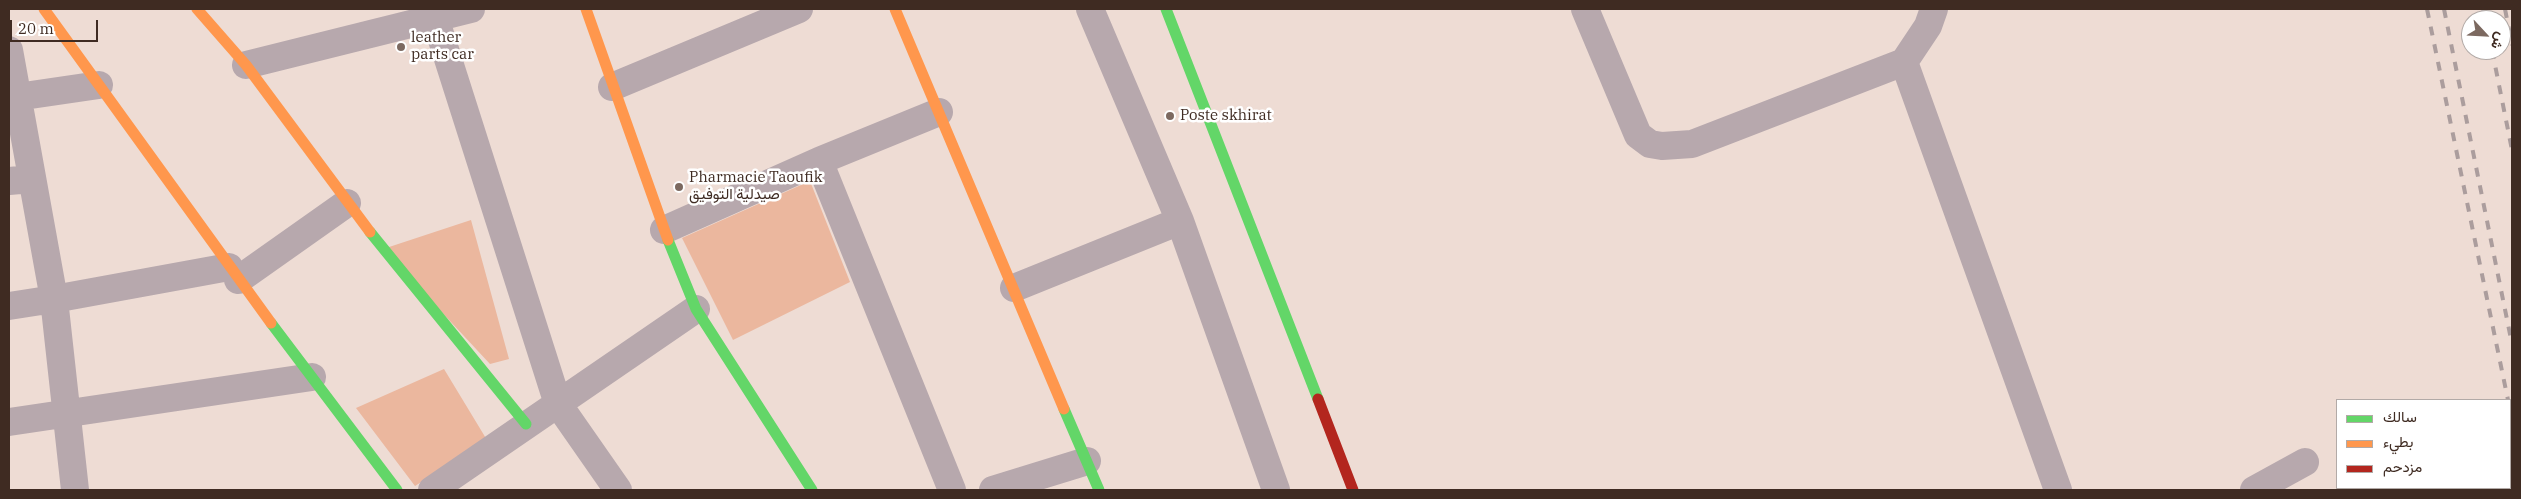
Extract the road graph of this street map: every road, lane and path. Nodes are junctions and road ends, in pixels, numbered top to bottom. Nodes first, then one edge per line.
1 (44, 9) edge
2 (196, 9) edge
3 (471, 9) edge
4 (586, 9) edge
5 (895, 9) edge
6 (1090, 9) edge
7 (1166, 9) edge
8 (1934, 9) edge
9 (790, 11) edge
10 (1593, 11) edge
11 (435, 18) junction
12 (9, 50) edge
13 (1904, 62) junction
14 (246, 65) junction
15 (99, 85) junction
16 (612, 87) junction
17 (17, 97) junction
18 (939, 112) junction
19 (819, 160) junction
20 (20, 180) edge
21 (348, 203) junction
22 (1180, 221) junction
23 (664, 230) junction
24 (234, 273) junction
25 (1014, 288) junction
26 (54, 299) junction
27 (9, 306) edge
28 (696, 309) junction
29 (312, 376) junction
30 (558, 404) junction
31 (68, 414) junction
32 (9, 422) edge
33 (526, 424) junction
34 (1087, 461) junction
35 (2305, 462) dead end
36 (75, 490) edge
37 (397, 490) edge
38 (432, 490) edge
39 (618, 490) edge
40 (812, 490) edge
41 (952, 490) edge
42 (993, 490) edge
43 (1099, 490) edge
44 (1276, 490) edge
45 (1353, 490) edge
46 (2058, 490) edge
47 (2254, 490) edge

1 - 15 street
2 - 14 street
3 - 11 street
4 - 16 street
5 - 18 street
6 - 22 street
7 - 45 street
8 - 13 street
9 - 16 street
10 - 13 street
11 - 14 street
11 - 30 street
12 - 17 street
13 - 46 street
14 - 21 street
15 - 17 street
15 - 24 street
16 - 23 street
17 - 20 street
18 - 19 street
18 - 25 street
19 - 23 street
19 - 41 street
20 - 26 street
21 - 24 street
21 - 33 street
22 - 25 street
22 - 44 street
23 - 28 street
24 - 26 street
24 - 29 street
25 - 34 street
26 - 27 street
26 - 31 street
28 - 30 street
28 - 40 street
29 - 31 street
29 - 37 street
30 - 33 street
30 - 39 street
31 - 32 street
31 - 36 street
33 - 38 street
34 - 42 street
34 - 43 street
35 - 47 street

